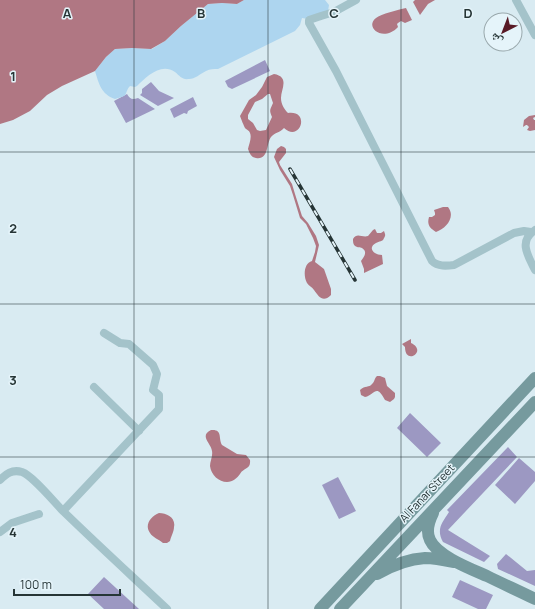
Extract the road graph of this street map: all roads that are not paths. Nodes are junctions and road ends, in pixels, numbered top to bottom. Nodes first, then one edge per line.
1 (356, 0) edge
2 (516, 0) edge
3 (535, 35) edge
4 (533, 231) edge
5 (535, 270) edge
6 (104, 333) dead end
7 (535, 378) edge
8 (94, 388) dead end
9 (535, 402) edge
10 (138, 431) junction
11 (0, 480) edge
12 (436, 507) junction
13 (63, 511) junction
14 (39, 514) dead end
15 (0, 532) edge
16 (455, 562) junction
17 (370, 577) junction
18 (535, 598) edge
19 (167, 609) edge
20 (320, 609) edge
21 (340, 609) edge

1 - 4 street
2 - 3 street
4 - 5 street
6 - 10 street
7 - 20 main road, Al Fanar Street
8 - 10 street
9 - 12 main road, Al Fanar Street
10 - 13 street
11 - 13 street
12 - 16 main road
12 - 17 main road, Al Fanar Street
13 - 19 street
14 - 15 street
16 - 17 main road
16 - 18 main road
17 - 21 main road, Al Fanar Street

